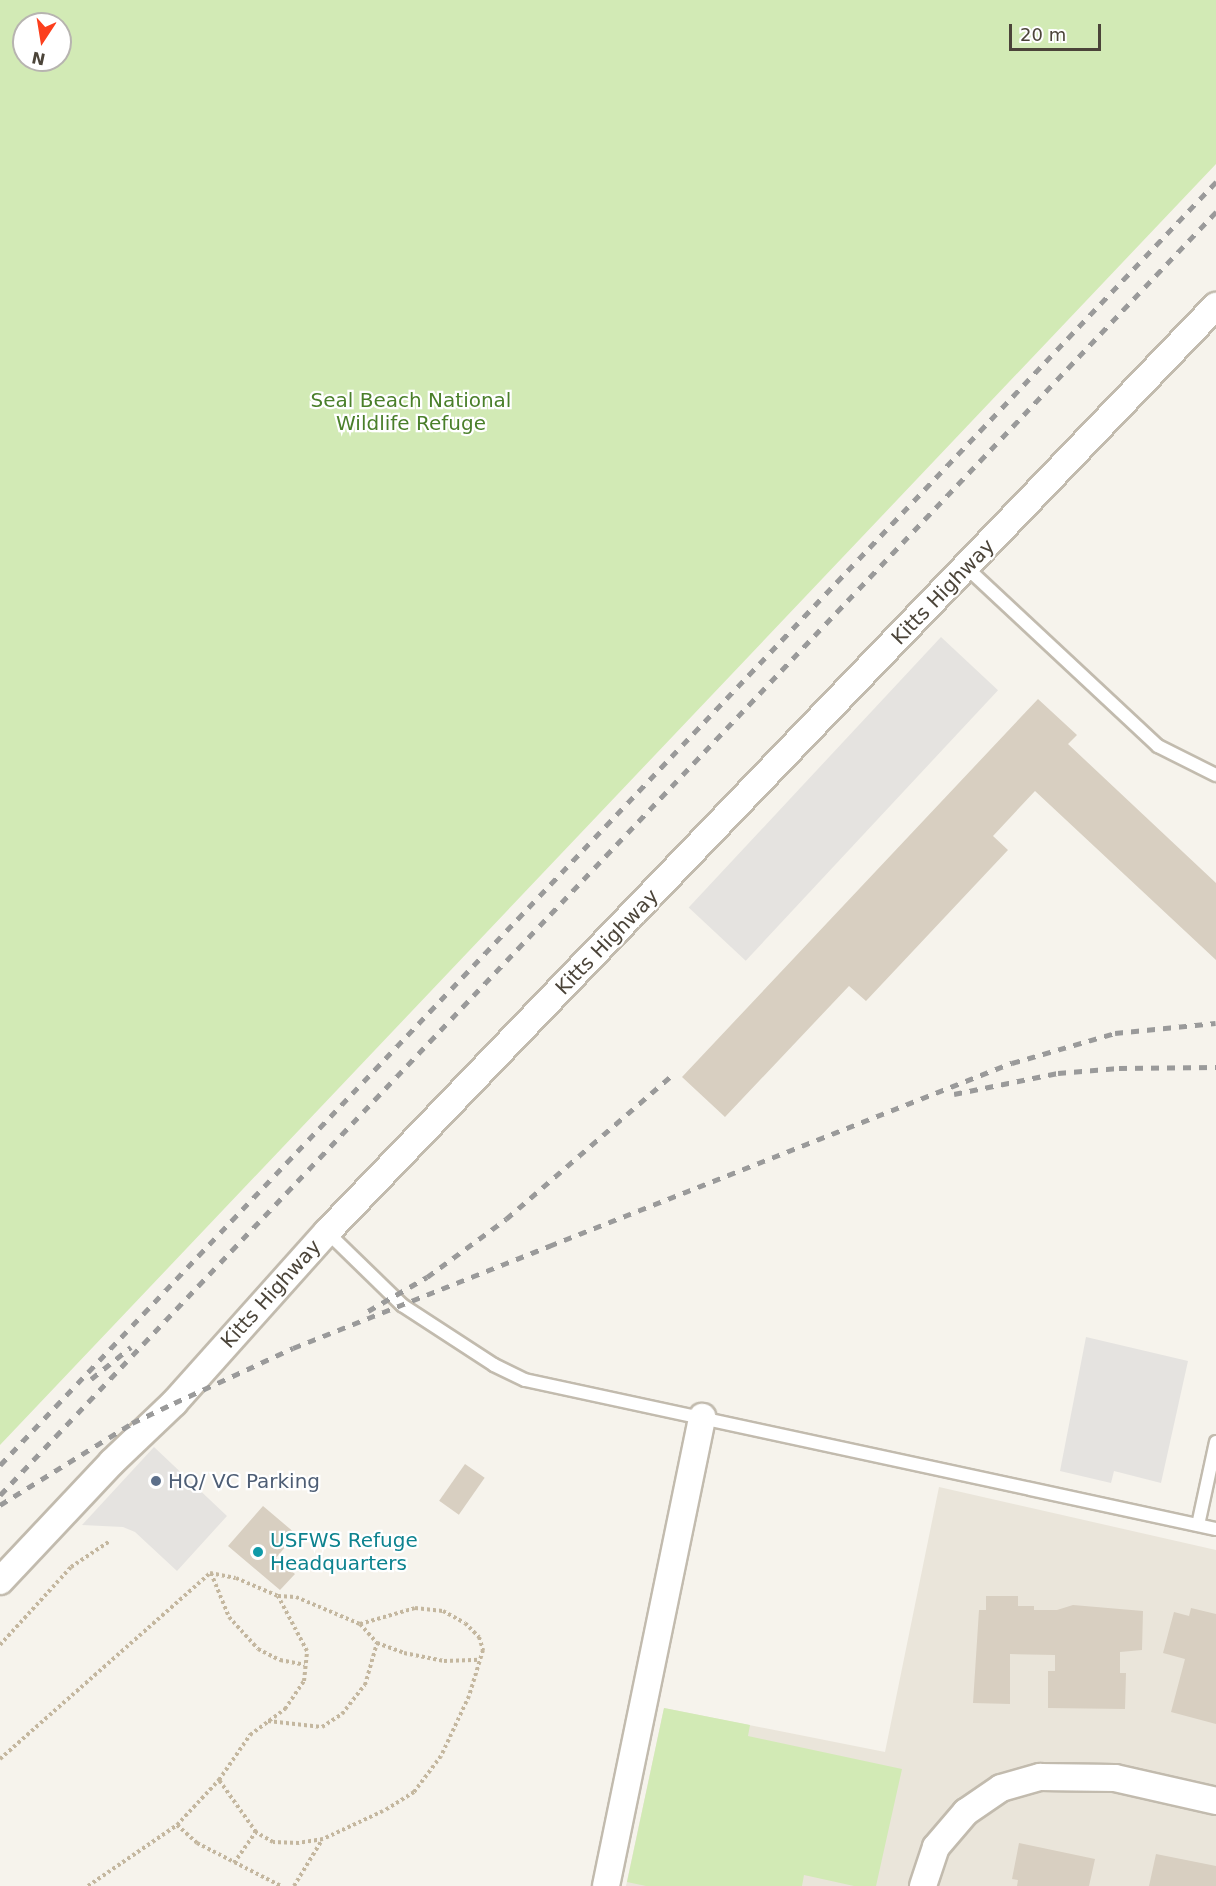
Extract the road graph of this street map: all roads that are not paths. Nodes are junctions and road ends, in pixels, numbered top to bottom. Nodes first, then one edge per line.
1 (1216, 306) edge
2 (967, 568) junction
3 (1216, 775) edge
4 (327, 1232) junction
5 (702, 1417) junction
6 (1216, 1442) edge
7 (1198, 1525) junction
8 (1216, 1529) edge
9 (0, 1581) edge
10 (1216, 1801) edge
11 (606, 1886) edge
12 (923, 1886) edge

1 - 2 street, Kitts Highway
2 - 3 lane
2 - 4 street, Kitts Highway
4 - 5 lane
4 - 9 street, Kitts Highway
5 - 7 lane
5 - 11 street
6 - 7 lane
7 - 8 lane
10 - 12 street

